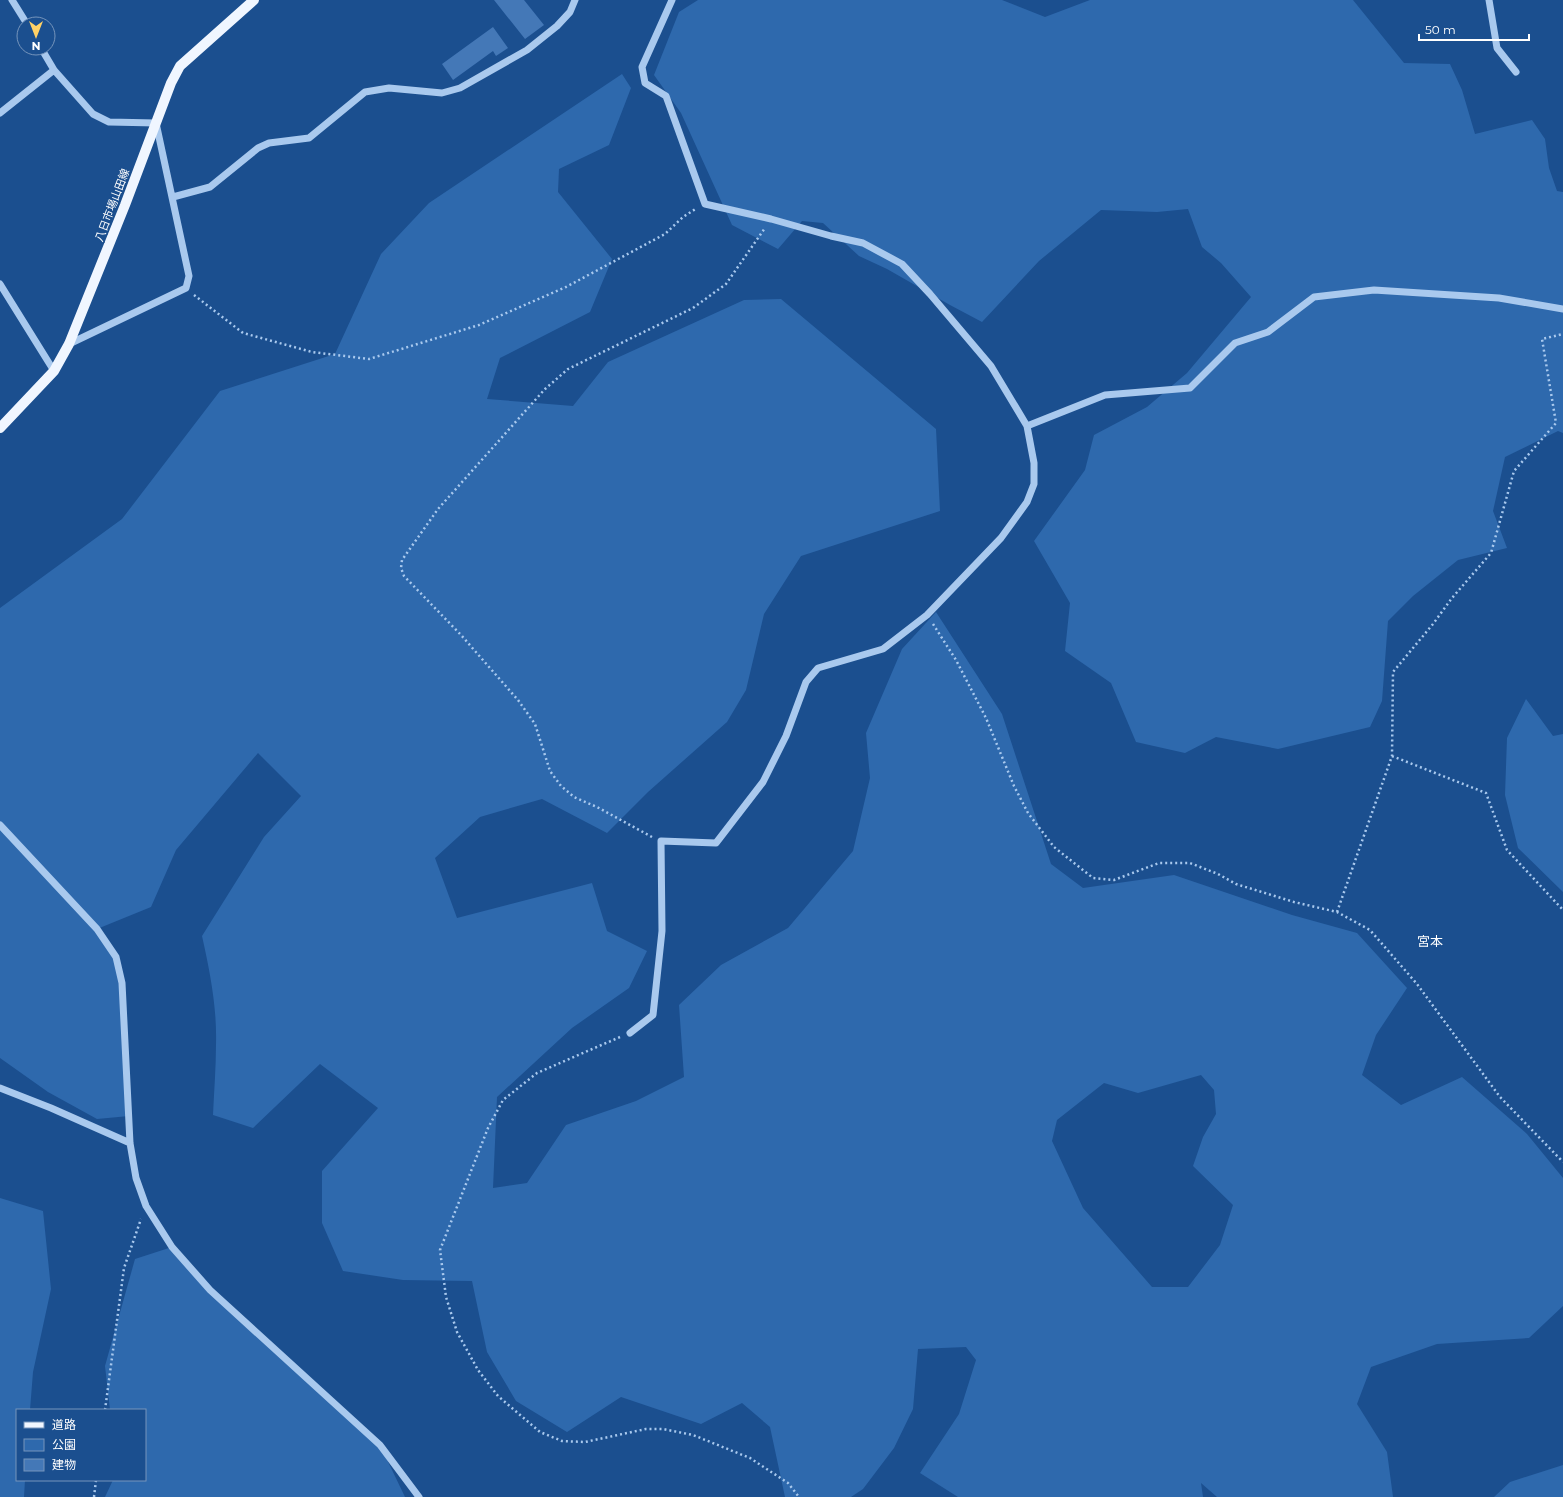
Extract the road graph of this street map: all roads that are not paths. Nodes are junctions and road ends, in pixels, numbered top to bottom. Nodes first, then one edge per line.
1 (12, 0) edge
2 (254, 0) edge
3 (575, 0) edge
4 (672, 0) edge
5 (1489, 0) edge
6 (22, 16) edge
7 (46, 56) edge
8 (54, 70) junction
9 (1516, 72) dead end
10 (0, 113) edge
11 (156, 123) junction
12 (173, 197) junction
13 (0, 284) edge
14 (1563, 309) edge
15 (69, 344) junction
16 (54, 371) junction
17 (1027, 426) junction
18 (0, 428) edge
19 (0, 825) edge
20 (630, 1033) road end
21 (0, 1088) edge
22 (130, 1143) junction
23 (420, 1497) edge

1 - 6 street
2 - 11 main road, 八日市場山田線
3 - 12 street
4 - 17 street
5 - 9 street
7 - 8 street
8 - 10 street
8 - 11 street
11 - 12 street
11 - 15 main road, 八日市場山田線
12 - 15 street
13 - 16 street
14 - 17 street
15 - 16 main road, 八日市場山田線
16 - 18 main road, 八日市場山田線
17 - 20 street
19 - 22 street
21 - 22 street
22 - 23 street

